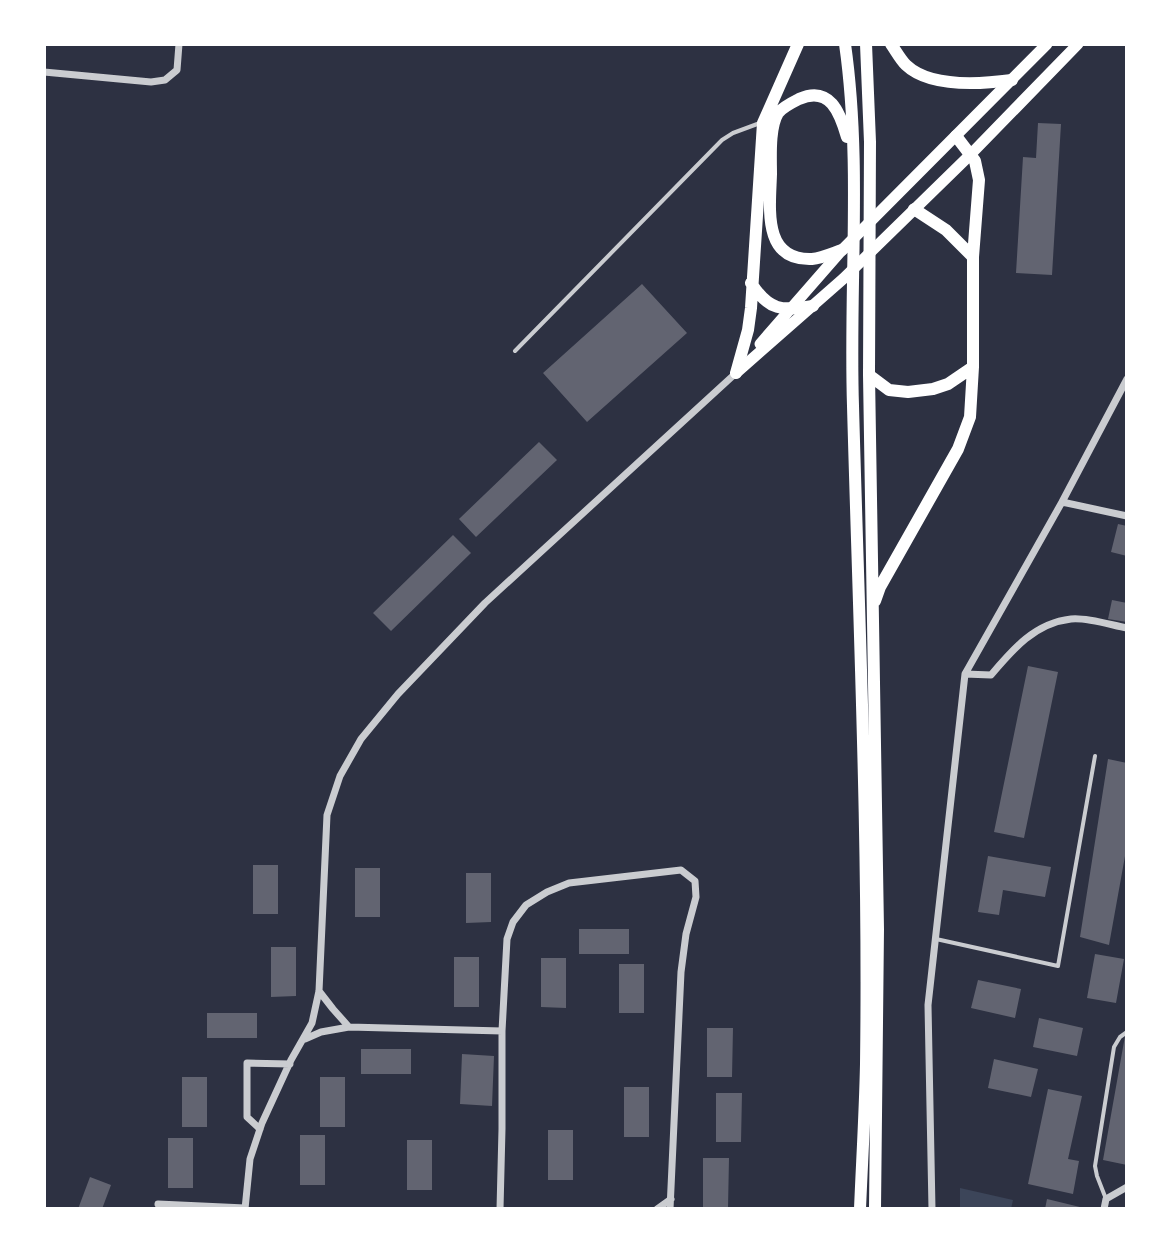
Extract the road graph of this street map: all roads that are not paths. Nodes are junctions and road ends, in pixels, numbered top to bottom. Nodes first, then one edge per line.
1 (179, 44) edge
2 (798, 44) edge
3 (845, 44) edge
4 (866, 44) edge
5 (891, 44) edge
6 (1047, 44) edge
7 (1078, 44) edge
8 (44, 72) edge
9 (1012, 80) junction
10 (763, 123) junction
11 (956, 136) junction
12 (971, 154) junction
13 (854, 160) junction
14 (910, 214) junction
15 (842, 250) junction
16 (973, 257) junction
17 (751, 283) junction
18 (813, 306) junction
19 (789, 310) junction
20 (515, 351) dead end
21 (973, 367) junction
22 (736, 373) junction
23 (869, 375) junction
24 (1127, 381) edge
25 (1062, 502) junction
26 (1127, 516) edge
27 (872, 608) junction
28 (1127, 628) edge
29 (965, 674) junction
30 (1095, 756) dead end
31 (936, 939) junction
32 (319, 991) junction
33 (349, 1027) junction
34 (502, 1031) junction
35 (1127, 1032) edge
36 (303, 1040) junction
37 (290, 1064) junction
38 (260, 1129) junction
39 (1127, 1187) edge
40 (671, 1199) junction
41 (1106, 1199) junction
42 (158, 1204) dead end
43 (245, 1209) edge
44 (500, 1209) edge
45 (657, 1209) edge
46 (670, 1209) edge
47 (860, 1209) edge
48 (875, 1209) edge
49 (932, 1209) edge
50 (1104, 1209) edge

1 - 8 street
2 - 10 highway
3 - 13 highway
4 - 23 highway
5 - 9 highway
6 - 9 main road
7 - 12 main road
9 - 11 main road
10 - 17 highway
10 - 20 lane
11 - 12 highway
11 - 15 main road
12 - 14 main road
12 - 16 highway
13 - 15 highway
13 - 47 highway
14 - 16 highway
14 - 18 main road
15 - 19 main road
16 - 21 highway
17 - 19 highway
17 - 22 highway
18 - 19 highway
18 - 22 main road
19 - 22 main road
21 - 23 highway
21 - 27 highway
22 - 32 street
23 - 27 highway
24 - 25 street
25 - 26 street
25 - 29 street
27 - 48 highway
28 - 29 street
29 - 31 street
30 - 31 lane
31 - 49 street
32 - 33 street
32 - 36 street
33 - 34 street
33 - 36 street
34 - 40 street
34 - 44 street
35 - 41 lane
36 - 37 street
37 - 38 street
37 - 38 street
38 - 43 street
39 - 41 street
40 - 45 street
40 - 46 street
41 - 50 street
42 - 43 street

